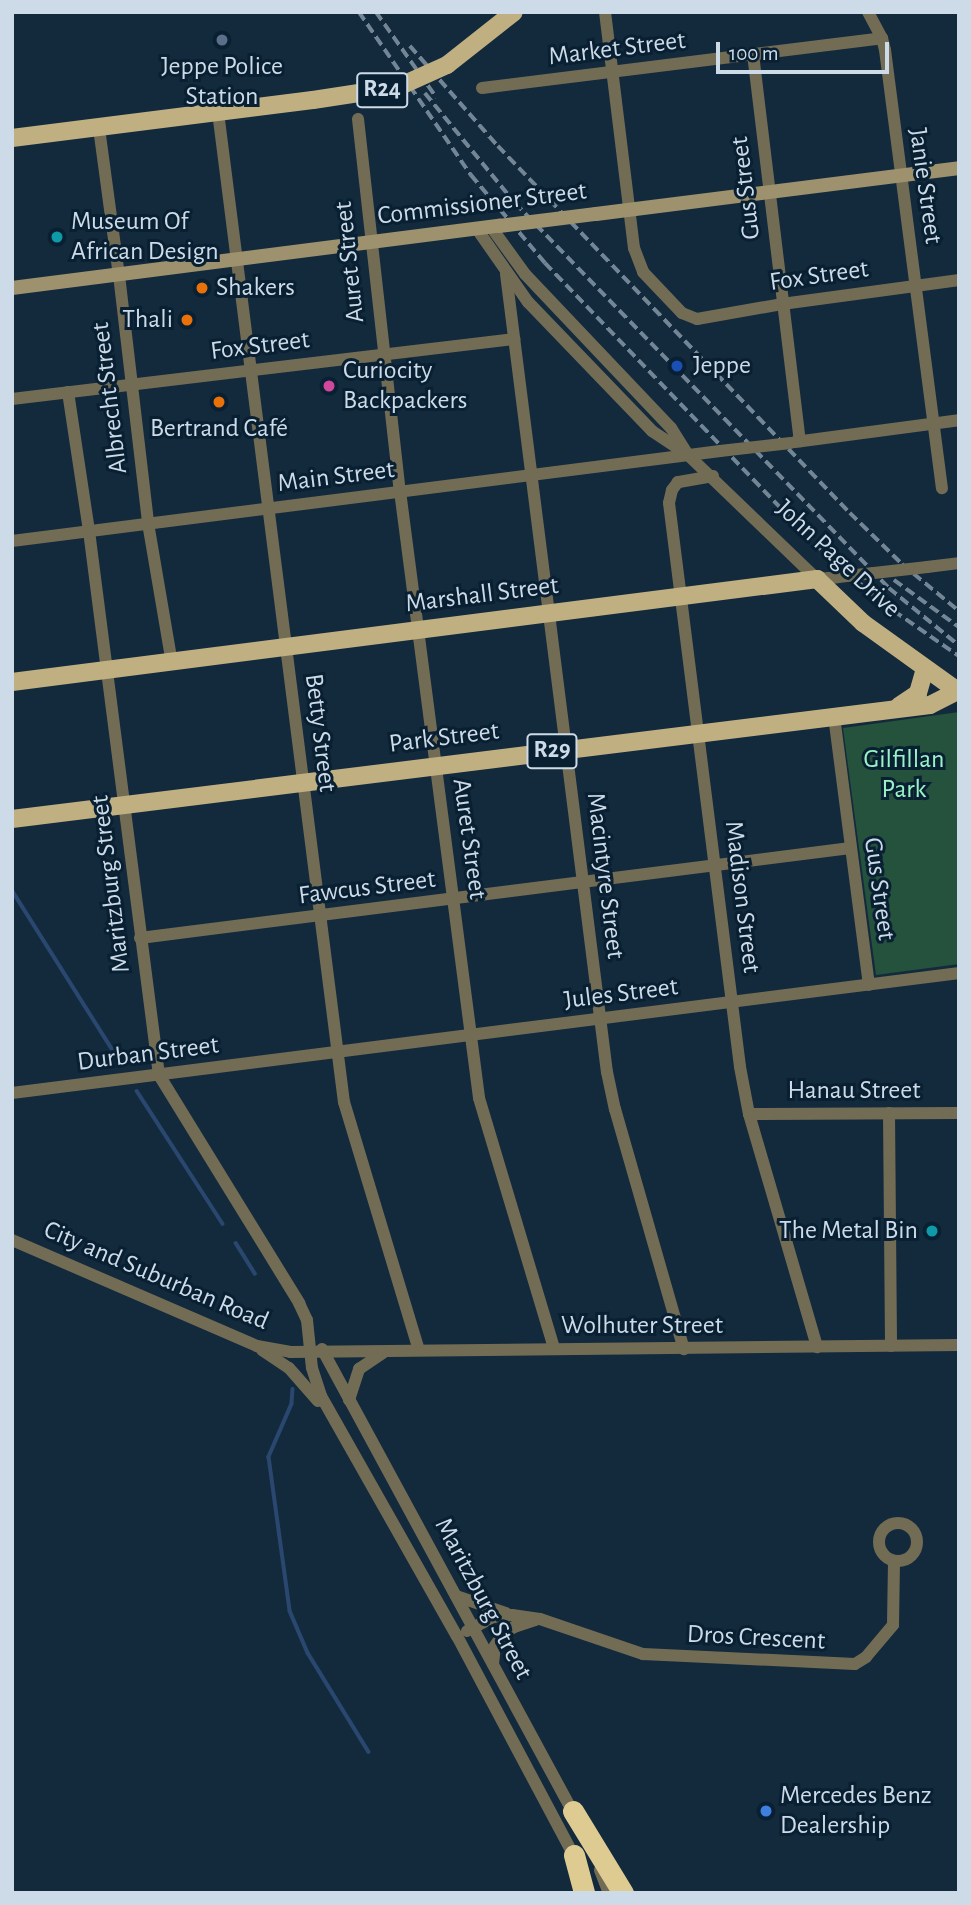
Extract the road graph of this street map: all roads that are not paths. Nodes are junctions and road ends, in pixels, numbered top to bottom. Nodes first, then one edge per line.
1 (514, 12) edge
2 (605, 12) edge
3 (868, 12) edge
4 (882, 38) junction
5 (753, 54) junction
6 (611, 72) junction
7 (482, 88) dead end
8 (218, 112) junction
9 (358, 119) dead end
10 (99, 128) junction
11 (12, 138) edge
12 (959, 168) edge
13 (901, 175) junction
14 (769, 193) junction
15 (628, 210) junction
16 (489, 228) junction
17 (370, 243) junction
18 (237, 260) junction
19 (506, 274) junction
20 (120, 275) junction
21 (959, 280) edge
22 (916, 285) junction
23 (12, 288) edge
24 (782, 304) junction
25 (514, 339) junction
26 (384, 354) junction
27 (250, 369) junction
28 (130, 384) junction
29 (68, 392) junction
30 (12, 399) edge
31 (959, 420) edge
32 (933, 423) junction
33 (796, 442) junction
34 (694, 454) junction
35 (530, 476) junction
36 (713, 476) junction
37 (942, 488) dead end
38 (400, 491) junction
39 (266, 508) junction
40 (148, 523) junction
41 (89, 531) junction
42 (12, 541) edge
43 (959, 563) edge
44 (817, 579) junction
45 (681, 597) junction
46 (548, 613) junction
47 (419, 630) junction
48 (286, 648) junction
49 (172, 663) junction
50 (925, 669) junction
51 (107, 671) junction
52 (12, 682) edge
53 (958, 692) edge
54 (896, 707) junction
55 (834, 716) junction
56 (699, 733) junction
57 (566, 749) junction
58 (436, 766) junction
59 (304, 783) junction
60 (124, 804) junction
61 (12, 819) edge
62 (850, 848) junction
63 (715, 868) junction
64 (583, 884) junction
65 (454, 900) junction
66 (318, 918) junction
67 (140, 939) junction
68 (959, 973) edge
69 (869, 985) junction
70 (733, 1003) junction
71 (601, 1020) junction
72 (470, 1036) junction
73 (338, 1054) junction
74 (289, 1060) joint
75 (159, 1075) junction
76 (12, 1093) edge
77 (890, 1113) junction
78 (959, 1113) edge
79 (748, 1114) junction
80 (12, 1240) edge
81 (310, 1332) junction
82 (959, 1345) edge
83 (257, 1346) junction
84 (891, 1346) junction
85 (817, 1347) junction
86 (554, 1348) junction
87 (684, 1349) junction
88 (419, 1350) junction
89 (389, 1351) junction
90 (309, 1352) junction
91 (324, 1352) junction
92 (349, 1400) junction
93 (332, 1417) junction
94 (894, 1560) dead end
95 (456, 1596) junction
96 (512, 1615) junction
97 (540, 1619) junction
98 (473, 1627) junction
99 (457, 1636) junction
100 (493, 1664) junction
101 (573, 1811) junction
102 (574, 1855) junction
103 (584, 1893) edge
104 (591, 1893) edge
105 (609, 1893) edge
106 (624, 1893) edge

1 - 8 main road, R24, bridge
2 - 6 street
3 - 4 street
4 - 5 street, Market Street
4 - 13 street, Janie Street
5 - 6 street, Market Street
5 - 14 street, Gus Street
6 - 7 street, Market Street
6 - 15 street
8 - 10 main road, R24
8 - 18 street, Betty Street
9 - 17 street, Auret Street
10 - 11 main road, R24
10 - 20 street, Albrecht Street
12 - 13 main road, Commissioner Street
13 - 14 main road, Commissioner Street
13 - 22 street, Janie Street
14 - 15 main road, Commissioner Street
14 - 24 street, Gus Street
15 - 16 main road, Commissioner Street, bridge
15 - 24 street, Fox Street
16 - 17 main road, Commissioner Street
16 - 19 street, John Page Drive
16 - 34 street, John Page Drive
17 - 18 main road, Commissioner Street
17 - 26 street, Auret Street
18 - 20 main road, Commissioner Street
18 - 27 street, Betty Street
19 - 25 street, Macintyre Street
19 - 34 street, John Page Drive
20 - 23 main road, Commissioner Street
20 - 28 street, Albrecht Street
21 - 22 street, Fox Street
22 - 24 street, Fox Street
22 - 32 street, Janie Street
24 - 33 street, Gus Street
25 - 26 street, Fox Street
25 - 35 street, Macintyre Street
26 - 27 street, Fox Street
26 - 38 street, Auret Street
27 - 28 street, Fox Street
27 - 39 street, Betty Street
28 - 29 street, Fox Street
28 - 40 street, Albrecht Street
29 - 30 street, Fox Street
29 - 41 street, Maritzburg Street
31 - 32 street
32 - 33 street
32 - 37 street, Janie Street
33 - 34 street, bridge
34 - 35 street, Main Street
34 - 36 street, John Page Drive
35 - 38 street, Main Street
35 - 46 street, Macintyre Street
36 - 44 street, John Page Drive
36 - 45 street, Madison Street
38 - 39 street, Main Street
38 - 47 street, Auret Street
39 - 40 street, Main Street
39 - 48 street, Betty Street
40 - 41 street, Main Street
40 - 49 street, Albrecht Street
41 - 42 street, Main Street
41 - 51 street, Maritzburg Street
43 - 44 street, Marshall Street, bridge
44 - 45 main road, Marshall Street
44 - 50 main road, John Page Drive / R29
45 - 46 main road, Marshall Street
45 - 56 street, Madison Street
46 - 47 main road, Marshall Street
46 - 57 street, Macintyre Street
47 - 48 main road, Marshall Street
47 - 58 street, Auret Street
48 - 49 main road, Marshall Street
48 - 59 street, Betty Street
49 - 51 main road, Marshall Street
50 - 53 main road, John Page Drive / R29
50 - 54 main road
51 - 52 main road, Marshall Street
51 - 60 street, Maritzburg Street
53 - 54 main road, Park Street / R29
54 - 55 main road, Park Street / R29
55 - 56 main road, Park Street / R29
55 - 62 street, Gus Street
56 - 57 main road, Park Street / R29
56 - 63 street, Madison Street
57 - 58 main road, Park Street / R29
57 - 64 street, Macintyre Street
58 - 59 main road, Park Street / R29
58 - 65 street, Auret Street
59 - 60 main road, Park Street / R29
59 - 66 street, Betty Street
60 - 61 main road, R29
60 - 67 street, Maritzburg Street
62 - 63 street, Fawcus Street
62 - 69 street, Gus Street
63 - 64 street, Fawcus Street
63 - 70 street, Madison Street
64 - 65 street, Fawcus Street
64 - 71 street, Macintyre Street
65 - 66 street, Fawcus Street
65 - 72 street, Auret Street
66 - 67 street, Fawcus Street
66 - 73 street, Betty Street
67 - 75 street, Maritzburg Street
68 - 69 street, Jules Street
69 - 70 street, Jules Street
70 - 71 street, Jules Street
70 - 79 street, Madison Street
71 - 72 street, Jules Street
71 - 87 street, Macintyre Street
72 - 73 street, Jules Street
72 - 86 street, Auret Street
73 - 74 street, Jules Street
73 - 88 street, Betty Street
74 - 75 street, Durban Street
75 - 76 street, Durban Street
75 - 81 street, Maritzburg Street
77 - 78 street, Hanau Street
77 - 79 street, Hanau Street
77 - 84 street
79 - 85 street, Madison Street
80 - 83 street, City and Suburban Road
81 - 90 street, Maritzburg Street
81 - 91 street, Maritzburg Street
82 - 84 street, Wolhuter Street
83 - 90 street, City and Suburban Road
83 - 93 street
84 - 85 street, Wolhuter Street
85 - 87 street, Wolhuter Street
86 - 87 street, Wolhuter Street
86 - 88 street, Wolhuter Street
88 - 89 street, Wolhuter Street
89 - 91 street, Wolhuter Street
89 - 92 street
90 - 91 street, City and Suburban Road
90 - 93 street, Maritzburg Street
91 - 92 street, Maritzburg Street
92 - 95 street, Maritzburg Street
93 - 99 street, Maritzburg Street
94 - 97 street, Dros Crescent
95 - 96 street, Dros Crescent
95 - 98 street, Maritzburg Street
96 - 97 street, Dros Crescent
96 - 98 street, Dros Crescent
97 - 100 street
98 - 99 street, Dros Crescent
98 - 100 street, Maritzburg Street
99 - 102 street, Maritzburg Street
100 - 101 street, Maritzburg Street
101 - 105 street, Maritzburg Street
101 - 106 highway
102 - 103 highway
102 - 104 street, Maritzburg Street

